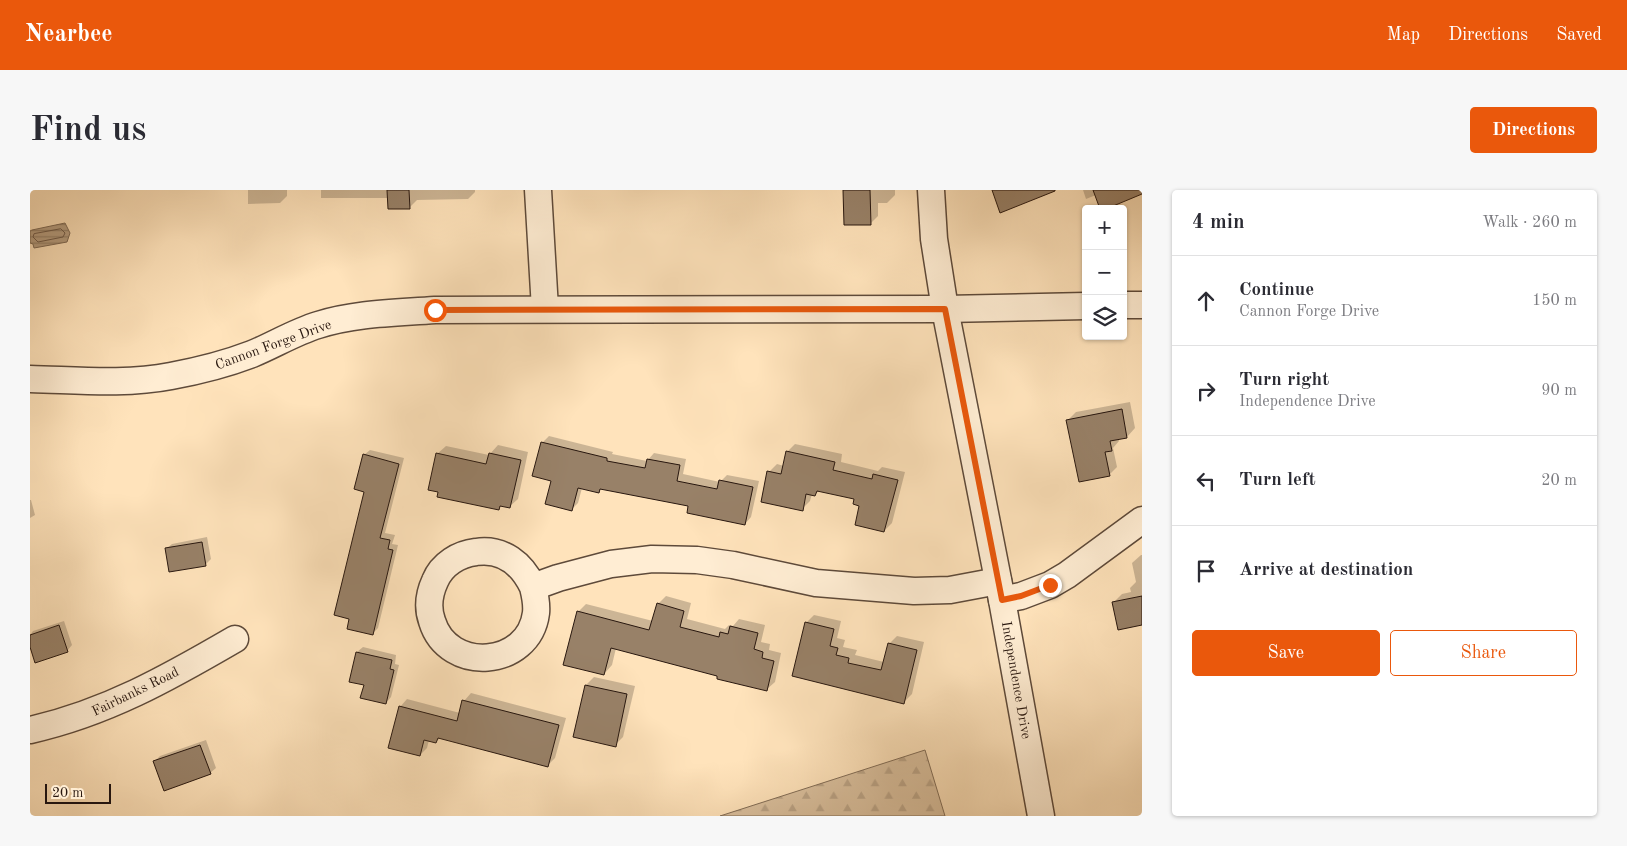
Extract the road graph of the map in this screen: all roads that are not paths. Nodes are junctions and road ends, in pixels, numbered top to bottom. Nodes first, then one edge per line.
1 (538, 190) edge
2 (931, 190) edge
3 (1127, 305) edge
4 (1142, 305) edge
5 (1082, 306) edge
6 (545, 309) junction
7 (945, 309) junction
8 (30, 379) edge
9 (1142, 520) edge
10 (533, 587) junction
11 (1000, 590) junction
12 (235, 639) dead end
13 (30, 730) edge
14 (1041, 816) edge

1 - 6 street
2 - 7 street, Independence Drive
3 - 4 street
5 - 7 street, Cannon Forge Drive
6 - 7 street, Cannon Forge Drive
6 - 8 street, Cannon Forge Drive
7 - 11 street, Independence Drive
9 - 11 street
10 - 10 street
10 - 11 street
11 - 14 street, Independence Drive
12 - 13 street, Fairbanks Road

